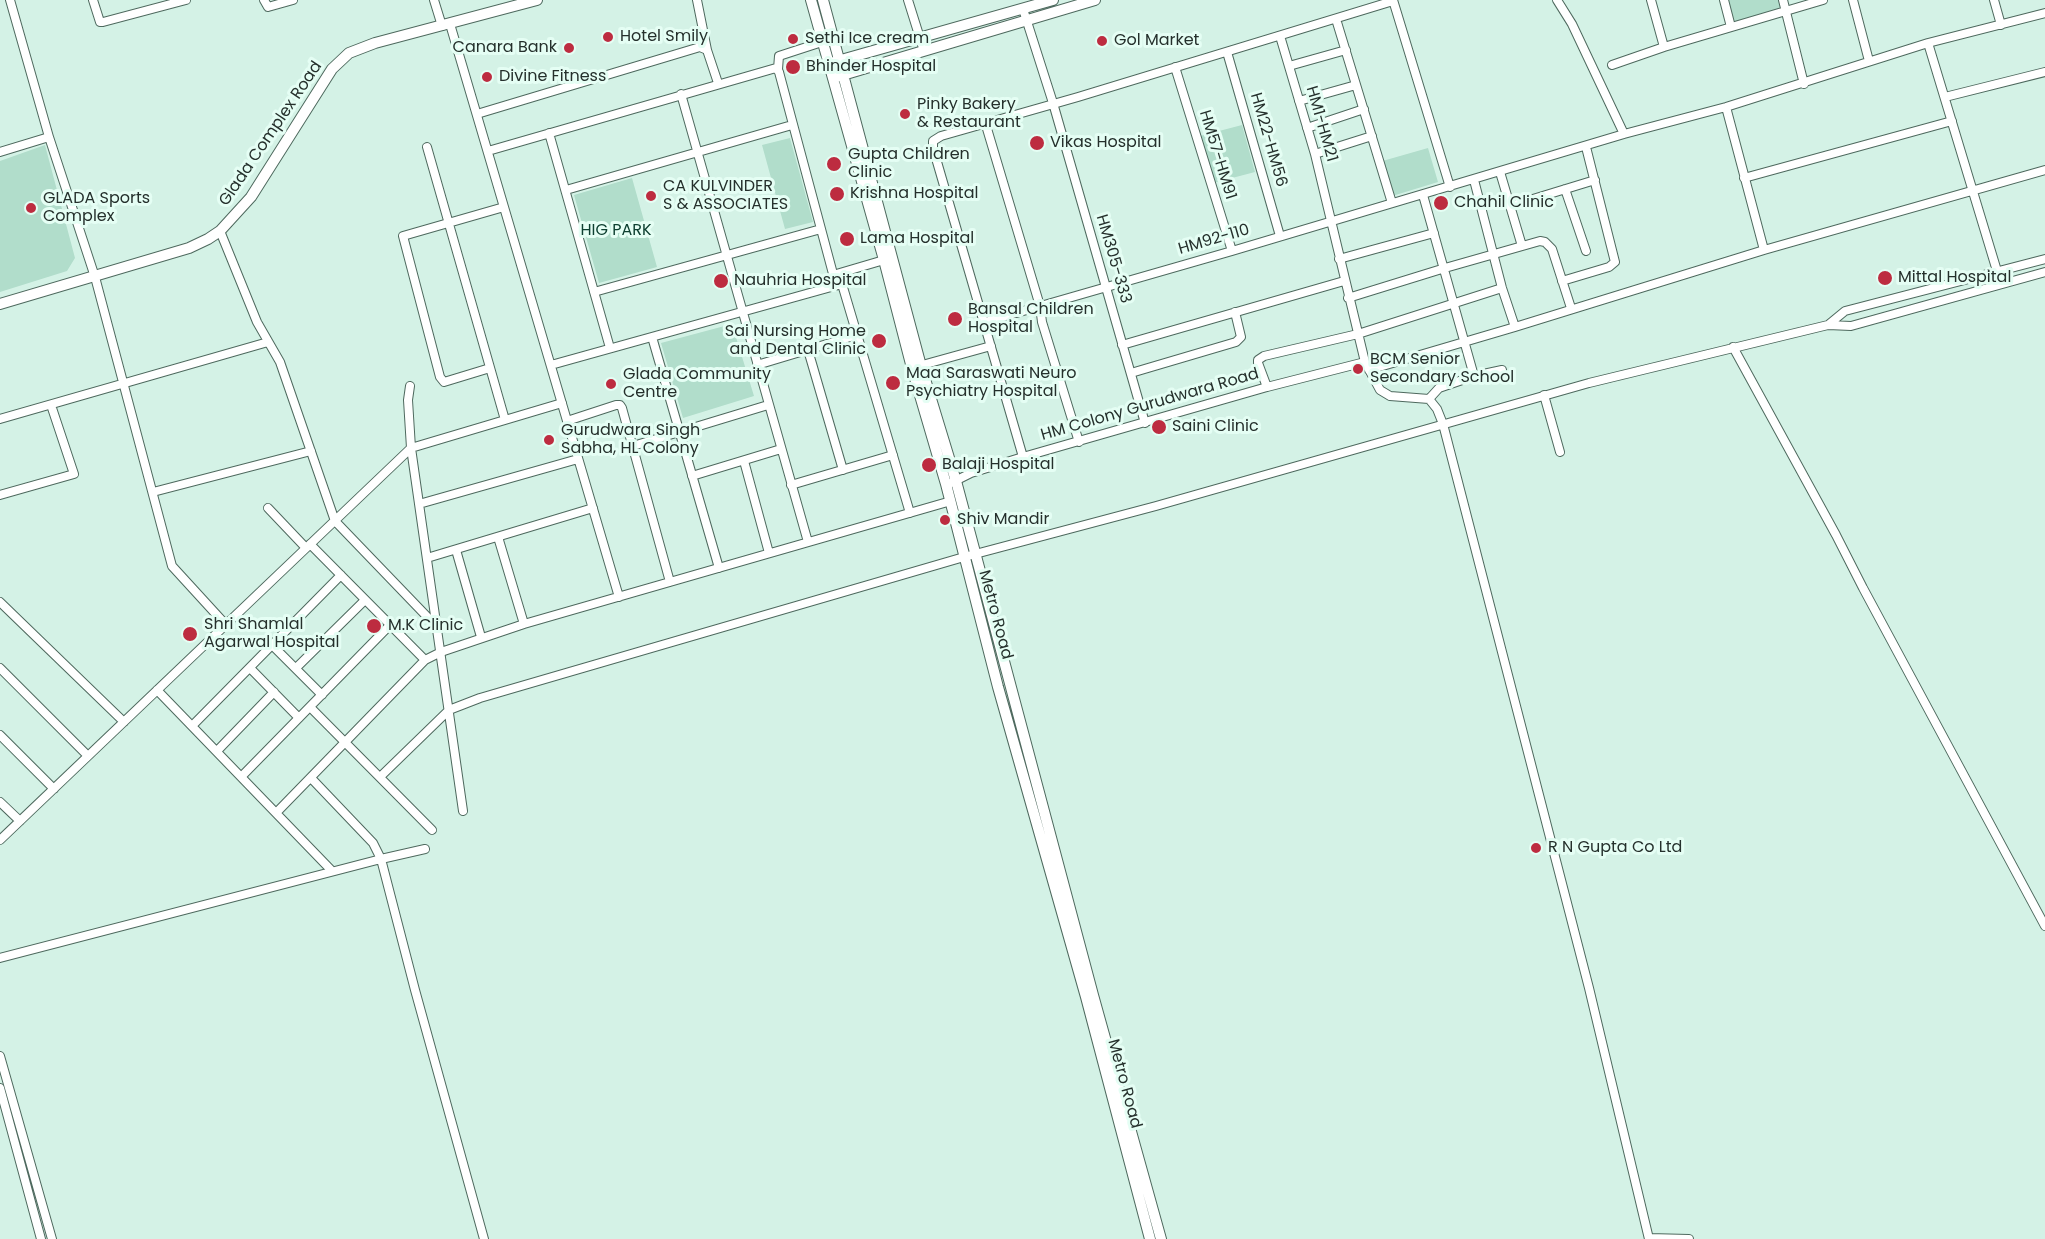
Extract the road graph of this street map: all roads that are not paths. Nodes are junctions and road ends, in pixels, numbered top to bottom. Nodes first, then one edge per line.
1 (10, 0) edge
2 (93, 0) edge
3 (186, 0) edge
4 (264, 0) edge
5 (293, 0) edge
6 (435, 0) edge
7 (537, 0) edge
8 (697, 0) edge
9 (811, 0) edge
10 (823, 0) edge
11 (909, 0) edge
12 (1053, 0) edge
13 (1095, 0) edge
14 (1393, 0) edge
15 (1557, 0) edge
16 (1651, 0) edge
17 (1724, 0) edge
18 (1783, 0) edge
19 (1823, 0) edge
20 (1853, 0) edge
21 (1994, 0) edge
22 (1023, 9) junction
23 (1786, 12) junction
24 (2045, 13) edge
25 (1336, 19) junction
26 (1026, 21) junction
27 (446, 25) junction
28 (2001, 25) junction
29 (1731, 27) junction
30 (1280, 36) junction
31 (919, 39) junction
32 (822, 42) junction
33 (1928, 43) junction
34 (1664, 47) junction
35 (707, 50) junction
36 (1346, 50) junction
37 (924, 51) junction
38 (1227, 52) junction
39 (1869, 61) junction
40 (833, 62) junction
41 (1612, 65) dead end
42 (1289, 66) junction
43 (1175, 67) junction
44 (778, 69) junction
45 (2045, 72) edge
46 (838, 77) junction
47 (718, 83) junction
48 (1804, 84) junction
49 (1356, 85) junction
50 (681, 94) junction
51 (1945, 97) junction
52 (1299, 101) junction
53 (1053, 103) junction
54 (1726, 107) junction
55 (1364, 109) junction
56 (477, 114) junction
57 (1952, 121) junction
58 (985, 122) junction
59 (792, 125) junction
60 (1307, 128) junction
61 (549, 133) junction
62 (1624, 134) junction
63 (1372, 136) junction
64 (50, 137) junction
65 (428, 147) dead end
66 (1586, 147) junction
67 (488, 151) junction
68 (0, 152) edge
69 (697, 152) junction
70 (1315, 154) junction
71 (2045, 170) edge
72 (1500, 172) junction
73 (1744, 178) junction
74 (1474, 180) junction
75 (1594, 180) junction
76 (1450, 187) junction
77 (1565, 189) junction
78 (566, 190) junction
79 (1973, 191) junction
80 (1423, 195) junction
81 (1392, 203) junction
82 (1510, 206) junction
83 (504, 207) junction
84 (1331, 221) junction
85 (449, 223) junction
86 (821, 229) junction
87 (220, 231) junction
88 (1434, 233) junction
89 (1280, 236) junction
90 (1522, 246) junction
91 (1764, 250) junction
92 (1232, 251) junction
93 (1586, 251) dead end
94 (1495, 254) junction
95 (726, 255) junction
96 (1339, 259) junction
97 (2045, 259) edge
98 (884, 260) junction
99 (1445, 268) junction
100 (1997, 272) junction
101 (2045, 272) edge
102 (833, 275) junction
103 (95, 277) junction
104 (1344, 281) junction
105 (1562, 281) junction
106 (836, 285) junction
107 (1106, 287) junction
108 (1502, 288) junction
109 (594, 292) junction
110 (1348, 298) junction
111 (0, 304) edge
112 (1455, 304) junction
113 (1040, 306) junction
114 (1571, 308) junction
115 (741, 312) junction
116 (1235, 312) junction
117 (985, 322) junction
118 (1828, 325) junction
119 (1515, 327) junction
120 (1358, 334) junction
121 (857, 335) junction
122 (652, 337) junction
123 (268, 342) junction
124 (1463, 342) junction
125 (1122, 345) junction
126 (991, 346) junction
127 (1733, 347) junction
128 (610, 348) junction
129 (808, 350) junction
130 (551, 365) junction
131 (757, 366) junction
132 (1367, 366) junction
133 (916, 367) junction
134 (490, 368) junction
135 (1502, 370) dead end
136 (1131, 373) junction
137 (1474, 376) junction
138 (124, 384) junction
139 (410, 386) dead end
140 (1267, 387) junction
141 (1544, 395) junction
142 (1429, 399) junction
143 (562, 403) junction
144 (51, 405) junction
145 (768, 405) junction
146 (0, 419) edge
147 (505, 420) junction
148 (567, 421) junction
149 (1145, 423) junction
150 (1443, 424) junction
151 (680, 432) junction
152 (1079, 442) junction
153 (633, 446) junction
154 (411, 448) junction
155 (781, 449) junction
156 (310, 451) junction
157 (1560, 452) dead end
158 (893, 455) junction
159 (1023, 457) junction
160 (578, 459) junction
161 (744, 460) junction
162 (843, 470) junction
163 (692, 476) junction
164 (951, 483) junction
165 (791, 485) junction
166 (153, 492) junction
167 (0, 495) edge
168 (951, 501) junction
169 (419, 504) junction
170 (268, 508) dead end
171 (593, 508) junction
172 (910, 513) junction
173 (335, 521) junction
174 (498, 537) junction
175 (808, 542) junction
176 (308, 546) junction
177 (456, 550) junction
178 (769, 553) junction
179 (975, 554) junction
180 (964, 557) junction
181 (427, 558) junction
182 (719, 568) junction
183 (341, 576) junction
184 (670, 582) junction
185 (619, 597) junction
186 (365, 600) junction
187 (0, 602) edge
188 (524, 624) junction
189 (226, 625) junction
190 (390, 625) junction
191 (437, 627) junction
192 (481, 637) junction
193 (273, 645) junction
194 (441, 652) junction
195 (424, 660) junction
196 (0, 668) edge
197 (250, 668) junction
198 (296, 669) junction
199 (158, 690) junction
200 (274, 692) junction
201 (322, 695) junction
202 (310, 707) junction
203 (449, 710) junction
204 (299, 718) junction
205 (124, 722) junction
206 (192, 726) junction
207 (0, 735) edge
208 (345, 742) junction
209 (217, 751) junction
210 (88, 756) junction
211 (241, 777) junction
212 (380, 777) junction
213 (311, 778) junction
214 (54, 789) junction
215 (0, 802) edge
216 (463, 811) dead end
217 (276, 813) junction
218 (20, 821) junction
219 (432, 830) dead end
220 (0, 840) edge
221 (425, 849) dead end
222 (381, 860) junction
223 (332, 871) junction
224 (2045, 926) edge
225 (0, 958) edge
226 (0, 1056) edge
227 (0, 1088) edge
228 (1649, 1238) edge
229 (41, 1239) edge
230 (51, 1239) edge
231 (484, 1239) edge
232 (1150, 1239) edge
233 (1161, 1239) edge
234 (1689, 1239) edge

1 - 64 street
2 - 3 street
4 - 5 street
6 - 27 street
7 - 27 street, Glada Complex Road
8 - 35 street
9 - 32 street, Metro Road
10 - 40 street, Metro Road
11 - 31 street
12 - 22 street
13 - 26 street
14 - 25 street
14 - 76 street
15 - 62 street
16 - 34 street
17 - 29 street
18 - 23 street
19 - 23 street
20 - 39 street
21 - 28 street
22 - 26 street, HM305-333
22 - 31 street
23 - 29 street
23 - 48 street
24 - 28 street, HM92-110
25 - 30 street
25 - 36 street
26 - 37 street
26 - 53 street, HM305-333
27 - 56 street
27 - 87 street, Glada Complex Road
28 - 33 street, HM92-110
29 - 34 street
30 - 38 street
30 - 42 street, HM1-HM21
31 - 37 street
31 - 40 street
32 - 40 street, Metro Road
32 - 44 street
33 - 39 street, HM92-110
33 - 51 street
34 - 41 street
35 - 47 street
35 - 56 street
36 - 42 street
36 - 49 street
37 - 46 street
38 - 43 street
38 - 89 street, HM22-HM56
39 - 48 street, HM92-110
40 - 46 street, Metro Road
42 - 52 street, HM1-HM21
43 - 53 street
43 - 92 street, HM57-HM91
44 - 47 street
44 - 59 street
45 - 51 street
46 - 98 street, Metro Road
46 - 133 street, Metro Road
47 - 50 street
48 - 54 street, HM92-110
49 - 52 street
49 - 55 street
50 - 61 street
50 - 69 street
51 - 57 street
52 - 60 street, HM1-HM21
53 - 58 street
53 - 107 street, HM305-333
54 - 62 street, HM92-110
54 - 73 street
55 - 60 street
55 - 63 street
56 - 67 street
57 - 73 street
57 - 79 street
58 - 113 street
58 - 117 street
59 - 69 street
59 - 86 street
60 - 70 street, HM1-HM21
61 - 67 street
61 - 78 street
62 - 66 street, HM92-110
63 - 70 street
63 - 81 street
64 - 68 street
64 - 103 street
65 - 85 street
66 - 72 street, HM92-110
66 - 75 street
67 - 83 street
69 - 78 street
69 - 95 street
70 - 84 street, HM1-HM21
71 - 79 street, HM Colony Gurudwara Road
72 - 74 street, HM92-110
72 - 82 street
73 - 91 street
74 - 76 street, HM92-110
74 - 94 street
75 - 77 street
75 - 105 street
76 - 80 street, HM92-110
77 - 82 street
77 - 93 street
78 - 109 street
79 - 91 street, HM Colony Gurudwara Road
79 - 100 street
80 - 81 street, HM92-110
80 - 88 street
81 - 84 street, HM92-110
82 - 90 street
83 - 85 street
83 - 130 street
84 - 89 street, HM92-110
84 - 96 street, HM1-HM21
85 - 134 street
85 - 134 street
86 - 95 street
86 - 102 street
87 - 103 street, Glada Complex Road
87 - 123 street
88 - 96 street
88 - 99 street
89 - 92 street, HM92-110
90 - 94 street
90 - 105 street
91 - 114 street, HM Colony Gurudwara Road
92 - 107 street, HM92-110
94 - 99 street
94 - 108 street
95 - 109 street
95 - 115 street
96 - 104 street, HM1-HM21
97 - 100 street
98 - 102 street
98 - 133 street, Metro Road
99 - 110 street
99 - 112 street
100 - 118 street
101 - 118 street
102 - 106 street
103 - 111 street, Glada Complex Road
103 - 138 street
104 - 110 street, HM1-HM21
104 - 116 street
105 - 114 street
106 - 115 street
106 - 121 street
107 - 113 street, HM92-110
107 - 125 street, HM305-333
108 - 112 street
108 - 119 street
109 - 128 street
110 - 120 street, HM1-HM21
112 - 120 street
112 - 124 street
113 - 117 street, HM92-110
113 - 152 street
114 - 119 street, HM Colony Gurudwara Road
115 - 122 street
115 - 131 street
116 - 125 street
116 - 136 street
117 - 126 street
118 - 127 street
119 - 124 street, HM Colony Gurudwara Road
120 - 132 street, HM1-HM21
120 - 140 street
121 - 129 street
121 - 158 street
122 - 128 street
122 - 151 street
123 - 138 street
123 - 156 street
124 - 132 street, HM Colony Gurudwara Road
124 - 137 street
125 - 136 street, HM305-333
126 - 133 street
126 - 159 street
127 - 141 street
127 - 224 street
128 - 130 street
129 - 131 street
129 - 162 street
130 - 143 street
131 - 145 street
132 - 140 street, HM Colony Gurudwara Road
132 - 142 street
133 - 164 street, Metro Road
134 - 147 street
135 - 137 street
136 - 149 street, HM305-333
137 - 142 street
138 - 144 street
138 - 166 street
139 - 154 street
140 - 149 street, HM Colony Gurudwara Road
141 - 150 street
141 - 157 street
142 - 150 street
143 - 147 street
143 - 148 street
144 - 146 street
144 - 167 street
145 - 151 street
145 - 155 street
147 - 154 street
148 - 153 street
148 - 160 street
149 - 152 street, HM Colony Gurudwara Road
150 - 179 street
150 - 228 street
151 - 153 street
151 - 163 street
152 - 159 street, HM Colony Gurudwara Road
153 - 184 street
154 - 169 street
154 - 173 street
155 - 161 street
155 - 165 street
156 - 166 street
156 - 173 street
158 - 162 street
158 - 172 street
159 - 164 street, HM Colony Gurudwara Road
160 - 169 street
160 - 171 street
161 - 163 street
161 - 178 street
162 - 165 street
163 - 182 street
164 - 168 street, Metro Road
164 - 179 street, Metro Road
165 - 175 street
166 - 189 street
168 - 172 street
168 - 180 street, Metro Road
169 - 181 street
170 - 176 street
171 - 174 street
171 - 185 street
172 - 175 street
173 - 176 street
173 - 191 street
174 - 177 street
174 - 188 street
175 - 178 street
176 - 183 street
176 - 189 street
177 - 181 street
177 - 192 street
178 - 182 street
179 - 180 street
179 - 233 street, Metro Road
180 - 203 street
180 - 232 street, Metro Road
181 - 191 street
182 - 184 street
183 - 186 street
183 - 193 street
184 - 185 street
185 - 188 street
186 - 190 street
186 - 198 street
187 - 205 street
188 - 192 street
189 - 199 street
190 - 195 street
190 - 201 street
191 - 194 street
192 - 194 street
193 - 197 street
193 - 198 street
194 - 195 street
194 - 203 street
195 - 208 street
196 - 210 street
197 - 200 street
197 - 206 street
198 - 201 street
199 - 205 street
199 - 206 street
200 - 204 street
200 - 209 street
201 - 202 street
202 - 204 street
202 - 208 street
203 - 212 street
203 - 216 street
204 - 211 street
205 - 210 street
206 - 209 street
207 - 214 street
208 - 212 street
208 - 213 street
209 - 211 street
210 - 214 street
211 - 217 street
212 - 219 street
213 - 217 street
213 - 222 street
214 - 218 street
215 - 218 street
217 - 223 street
218 - 220 street
221 - 222 street
222 - 223 street
222 - 231 street
223 - 225 street
226 - 230 street
227 - 229 street
228 - 234 street

